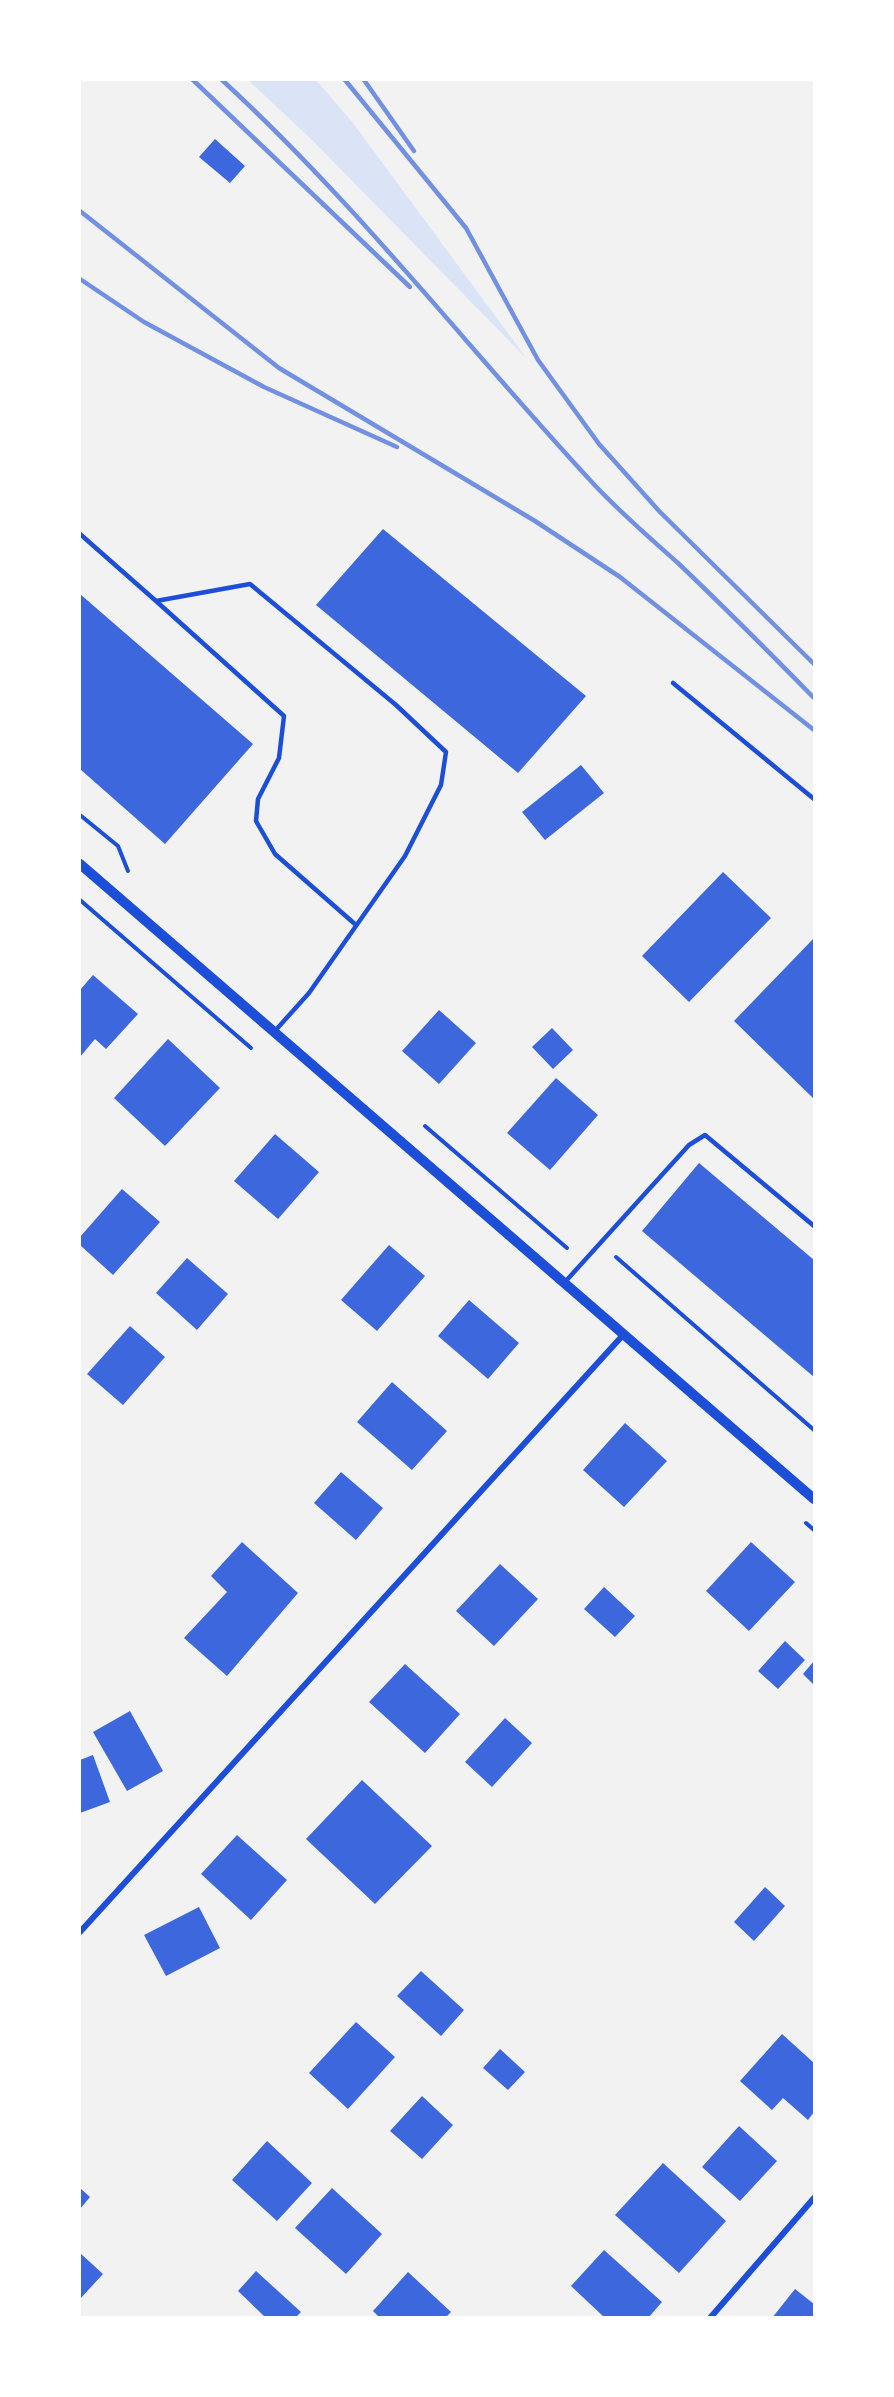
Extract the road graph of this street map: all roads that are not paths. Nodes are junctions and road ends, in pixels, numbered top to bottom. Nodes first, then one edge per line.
1 (80, 534) edge
2 (156, 601) junction
3 (673, 683) dead end
4 (814, 799) edge
5 (80, 864) edge
6 (356, 925) junction
7 (274, 1032) junction
8 (814, 1226) edge
9 (565, 1282) junction
10 (624, 1334) junction
11 (814, 1499) edge
12 (80, 1932) edge
13 (814, 2198) edge
14 (710, 2318) edge

1 - 2 lane
2 - 6 lane
2 - 6 lane
3 - 4 lane
5 - 7 street
6 - 7 lane
7 - 9 street
8 - 9 lane
9 - 10 street
10 - 11 street
10 - 12 street
13 - 14 street

